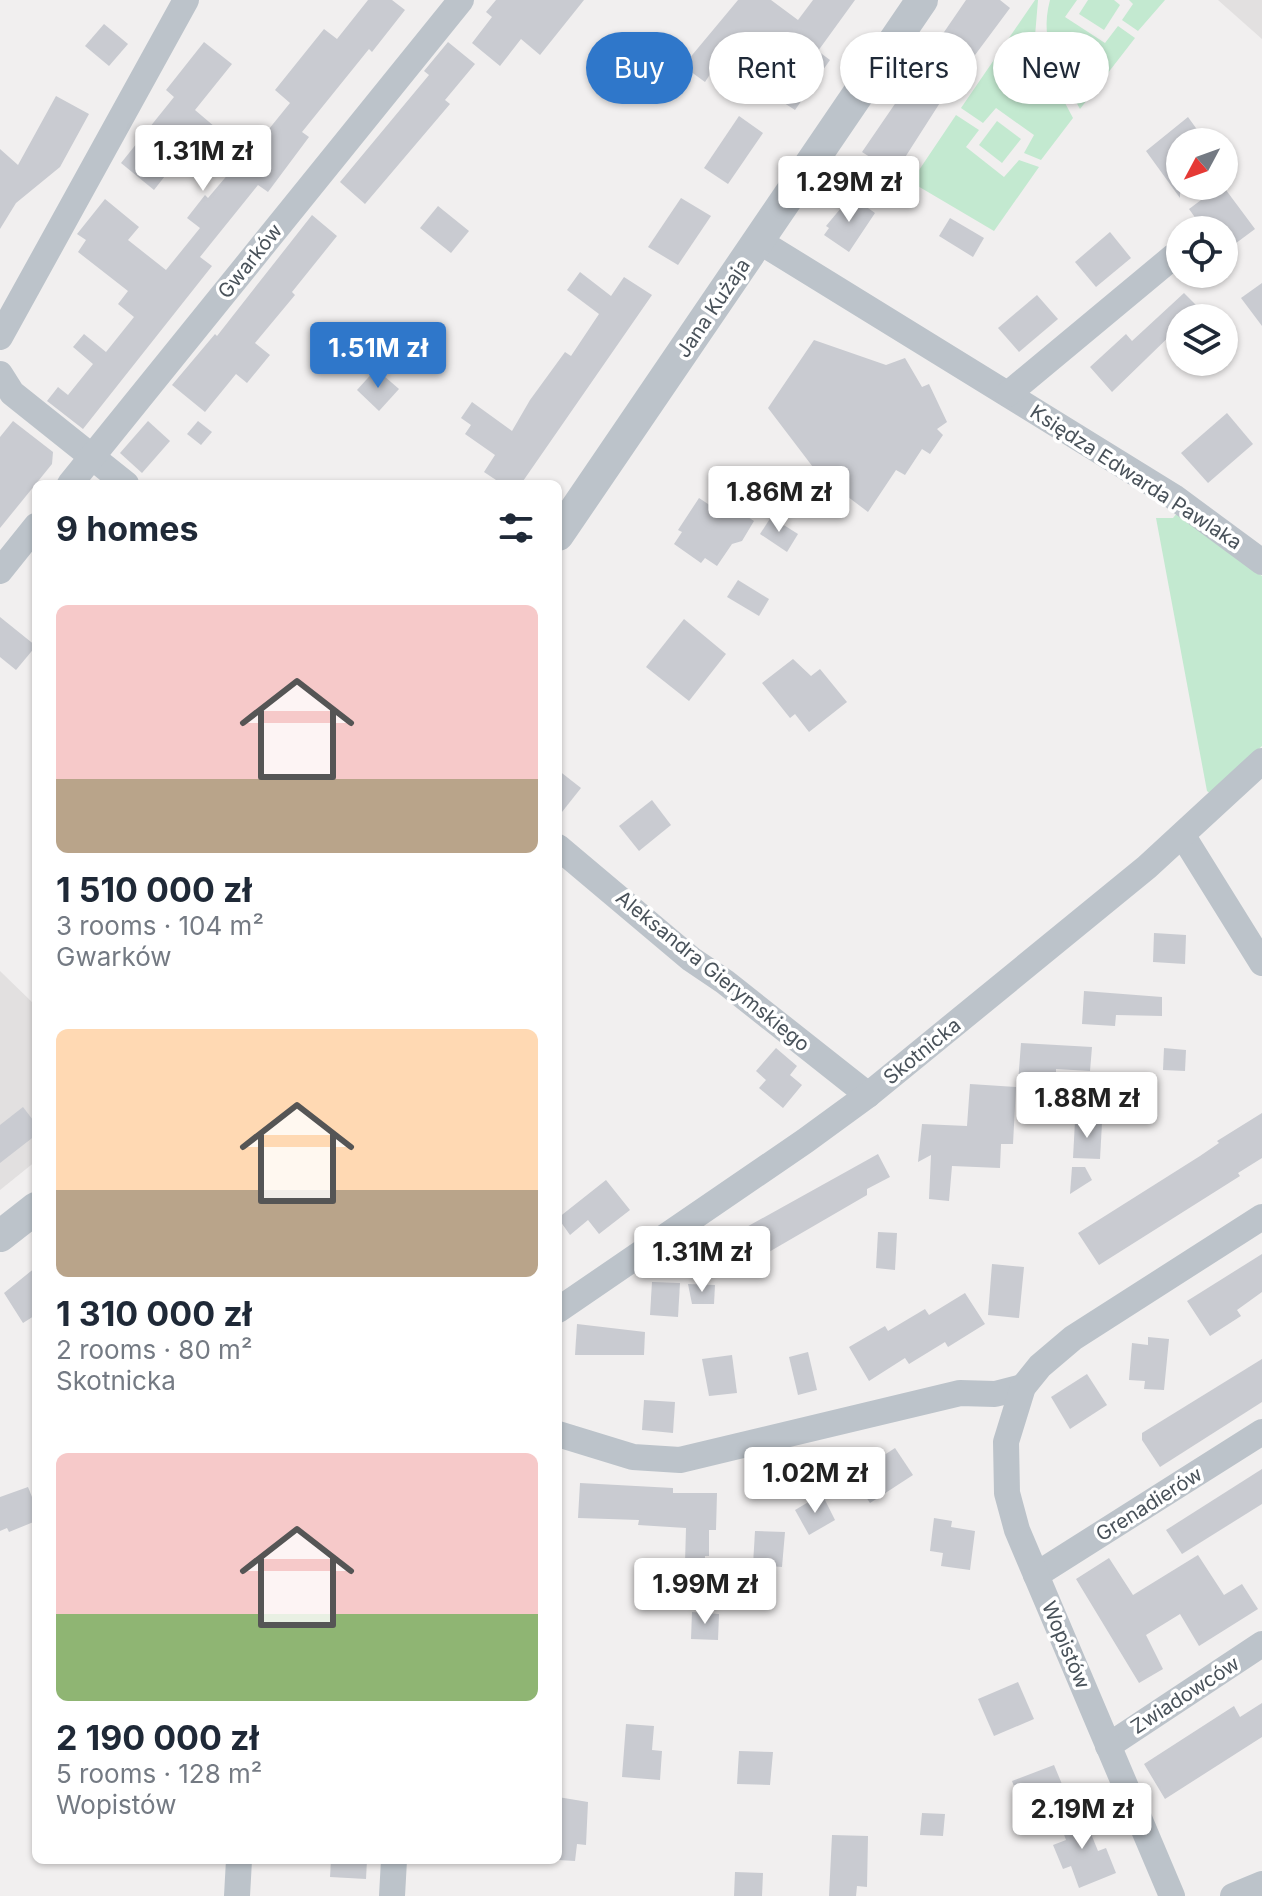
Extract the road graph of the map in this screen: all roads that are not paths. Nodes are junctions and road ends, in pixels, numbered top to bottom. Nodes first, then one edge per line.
1 (186, 0) edge
2 (461, 0) edge
3 (922, 0) edge
4 (759, 241) junction
5 (1166, 263) edge
6 (0, 337) edge
7 (0, 374) edge
8 (1008, 394) junction
9 (92, 456) junction
10 (73, 480) edge
11 (121, 480) edge
12 (562, 529) edge
13 (32, 531) edge
14 (1262, 562) edge
15 (0, 571) edge
16 (1262, 761) edge
17 (1183, 836) junction
18 (562, 850) edge
19 (1262, 963) edge
20 (868, 1095) junction
21 (32, 1211) edge
22 (1262, 1217) edge
23 (0, 1236) edge
24 (562, 1307) edge
25 (1023, 1387) junction
26 (1262, 1432) edge
27 (562, 1435) edge
28 (1036, 1575) junction
29 (1262, 1644) edge
30 (1108, 1746) junction
31 (239, 1864) edge
32 (394, 1864) edge
33 (1262, 1884) edge
34 (237, 1896) edge
35 (392, 1896) edge
36 (1172, 1896) edge
37 (1233, 1896) edge

1 - 6 street
2 - 9 street, Gwarków
3 - 4 street, Jana Kużaja
4 - 8 street, Księdza Edwarda Pawlaka
4 - 12 street, Jana Kużaja
5 - 8 street, Księdza Edwarda Pawlaka
7 - 9 street
8 - 14 street, Księdza Edwarda Pawlaka
9 - 10 street, Gwarków
9 - 11 street
13 - 15 street
16 - 17 street, Skotnicka
17 - 19 street
17 - 20 street, Skotnicka
18 - 20 street, Aleksandra Gierymskiego
20 - 24 street, Skotnicka
21 - 23 street
22 - 25 street, Wopistów
25 - 27 street
25 - 28 street, Wopistów
26 - 28 street, Grenadierów
28 - 30 street, Wopistów
29 - 30 street, Zwiadowców
30 - 36 street, Wopistów
31 - 34 street
32 - 35 street
33 - 37 street

